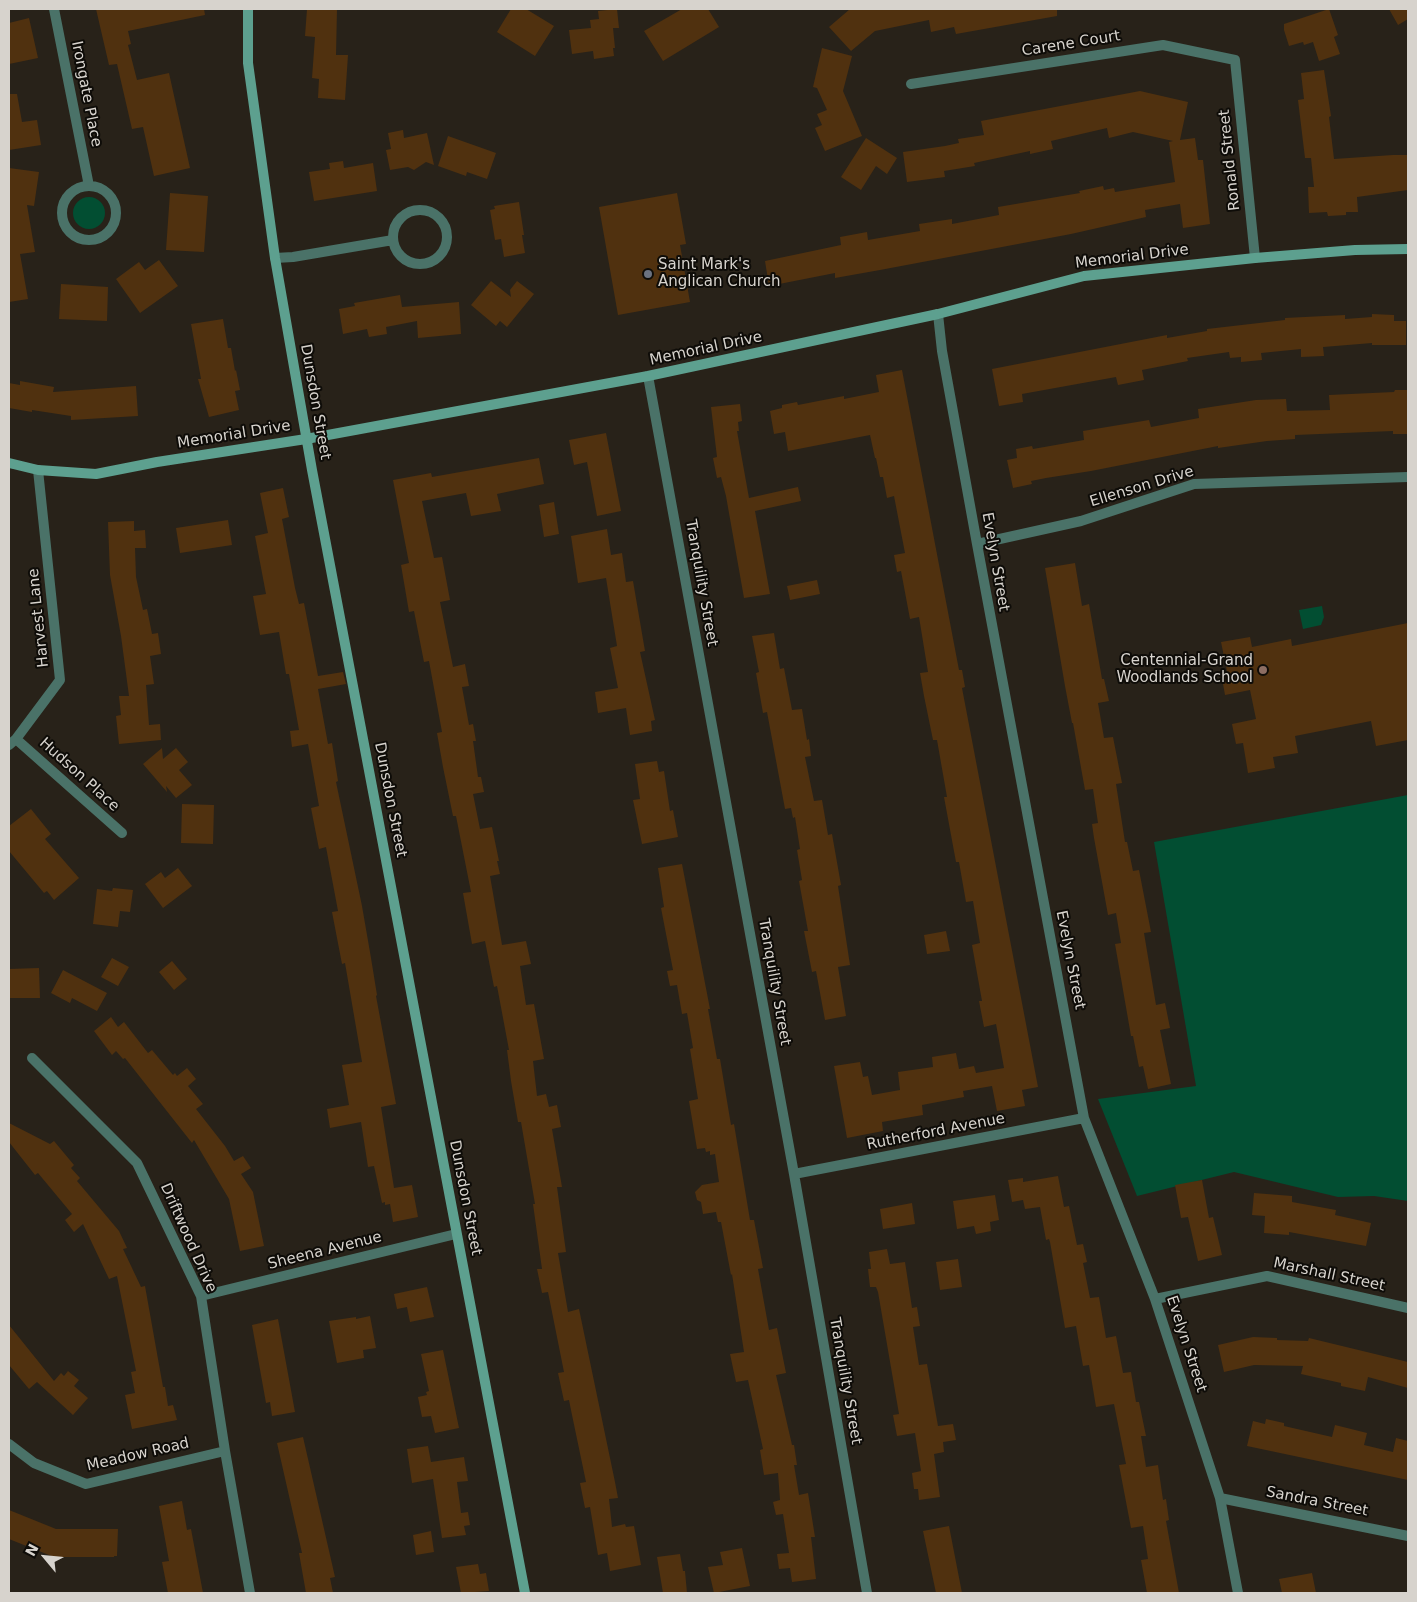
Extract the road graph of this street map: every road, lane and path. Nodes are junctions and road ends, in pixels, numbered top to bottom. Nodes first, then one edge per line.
1 (54, 9) edge
2 (248, 9) edge
3 (1235, 60) joint
4 (911, 84) dead end
5 (89, 186) junction
6 (393, 240) junction
7 (1408, 249) edge
8 (275, 258) junction
9 (1255, 258) junction
10 (938, 314) junction
11 (648, 376) junction
12 (306, 439) junction
13 (9, 463) edge
14 (38, 470) junction
15 (1408, 477) edge
16 (977, 544) junction
17 (12, 742) edge
18 (122, 833) dead end
19 (32, 1058) dead end
20 (1084, 1118) junction
21 (794, 1174) junction
22 (456, 1234) junction
23 (201, 1296) junction
24 (1155, 1299) junction
25 (1408, 1308) edge
26 (9, 1444) edge
27 (224, 1451) junction
28 (1220, 1498) junction
29 (1408, 1536) edge
30 (250, 1593) edge
31 (525, 1593) edge
32 (867, 1593) edge
33 (1238, 1593) edge

1 - 5 street, Irongate Place
2 - 8 main road, Dunsdon Street
3 - 4 street, Carene Court
3 - 9 street, Ronald Street
5 - 5 street
6 - 6 street
6 - 8 street
7 - 9 main road, Memorial Drive
8 - 12 main road, Dunsdon Street
9 - 10 main road, Memorial Drive
10 - 11 main road, Memorial Drive
10 - 16 street, Evelyn Street
11 - 12 main road, Memorial Drive
11 - 21 street, Tranquility Street
12 - 14 main road, Memorial Drive
12 - 22 main road, Dunsdon Street
13 - 14 main road, Memorial Drive
14 - 17 street, Harvest Lane
15 - 16 street, Ellenson Drive
16 - 20 street, Evelyn Street
17 - 18 street, Hudson Place
19 - 23 street, Driftwood Drive
20 - 21 street, Rutherford Avenue
20 - 24 street, Evelyn Street
21 - 32 street, Tranquility Street
22 - 23 street, Sheena Avenue
22 - 31 main road, Dunsdon Street
23 - 27 street, Driftwood Drive
24 - 25 street, Marshall Street
24 - 28 street, Evelyn Street
26 - 27 street, Meadow Road
27 - 30 street, Driftwood Drive
28 - 29 street, Sandra Street
28 - 33 street, Evelyn Street

